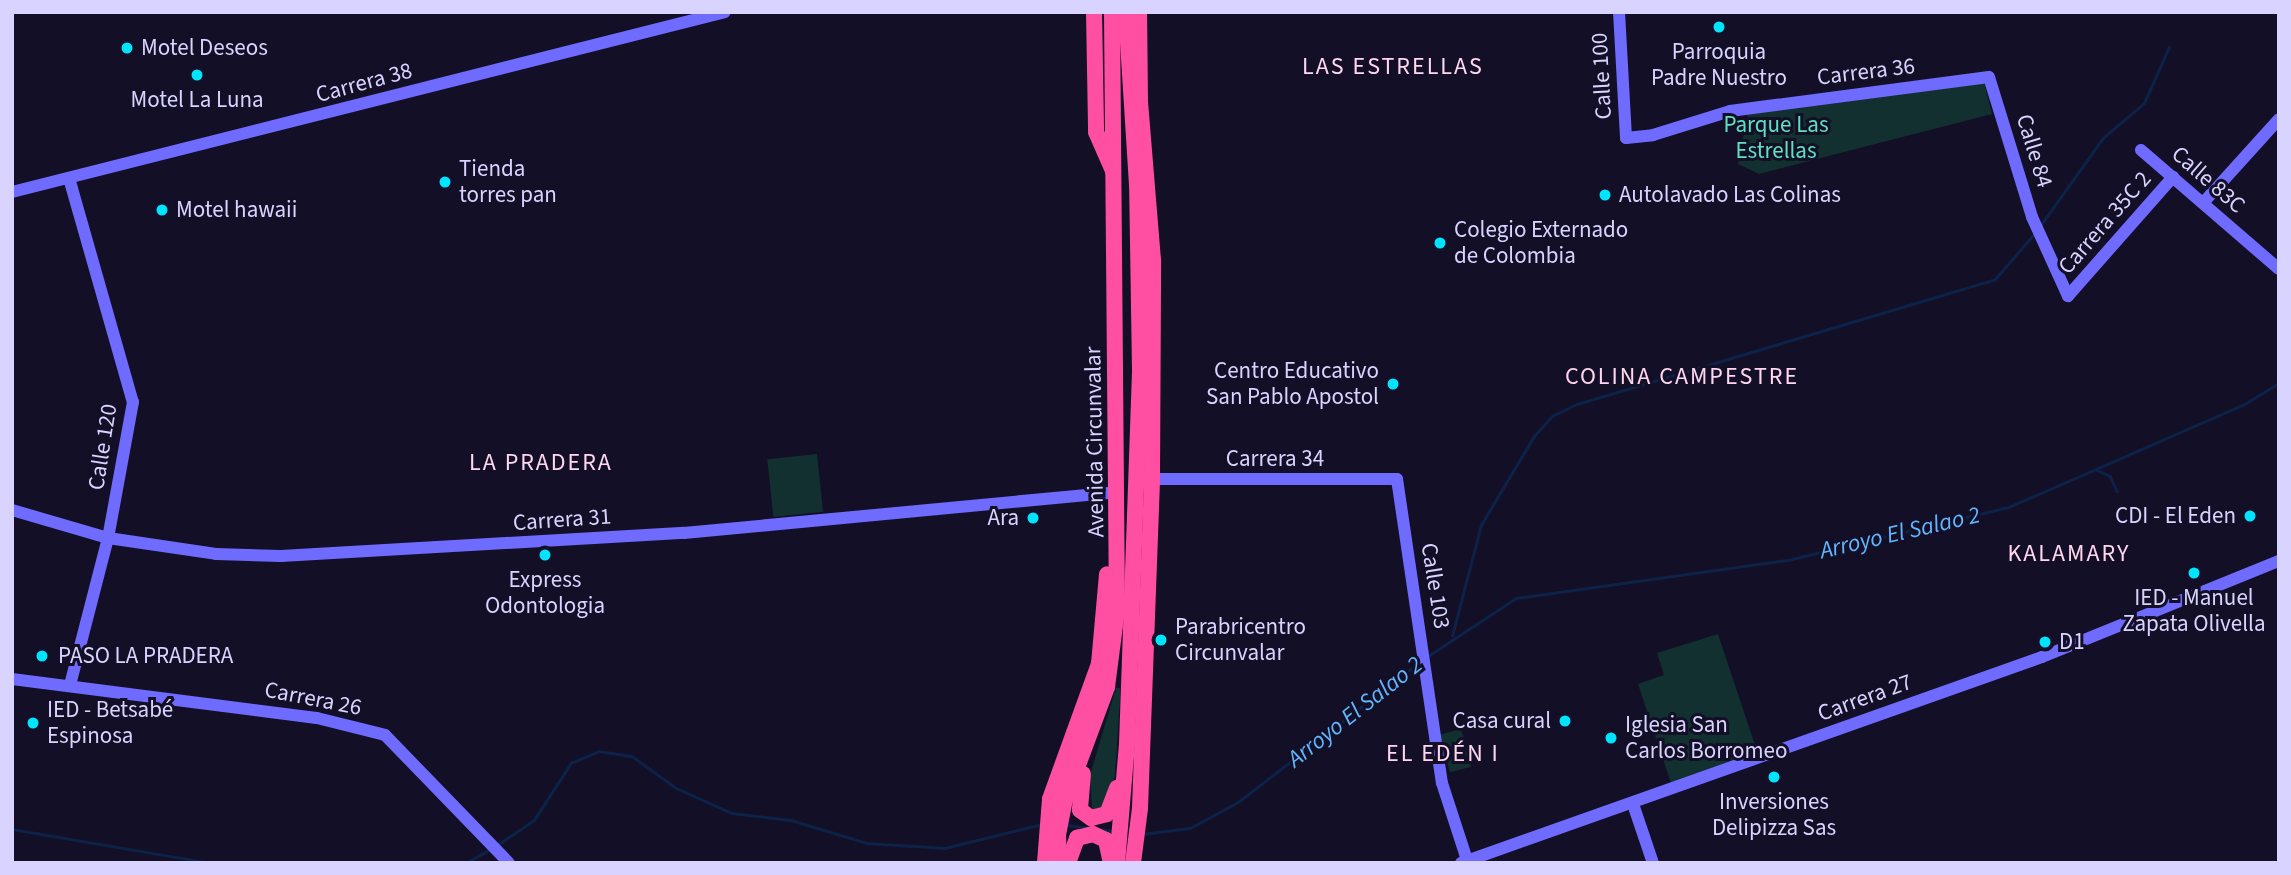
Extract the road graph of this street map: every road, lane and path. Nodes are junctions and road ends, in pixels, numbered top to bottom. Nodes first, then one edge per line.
1 (725, 12) edge
2 (1094, 12) edge
3 (1112, 12) edge
4 (1126, 12) edge
5 (1139, 12) edge
6 (1619, 12) edge
7 (1120, 68) junction
8 (1989, 77) joint
9 (1140, 102) junction
10 (2279, 119) edge
11 (1132, 130) junction
12 (1626, 138) joint
13 (2141, 150) dead end
14 (1114, 174) junction
15 (2173, 177) junction
16 (69, 178) junction
17 (12, 192) edge
18 (2203, 203) junction
19 (2279, 269) edge
20 (2068, 296) joint
21 (1152, 478) junction
22 (1397, 479) joint
23 (1116, 492) junction
24 (12, 510) edge
25 (108, 538) junction
26 (2279, 561) edge
27 (12, 679) edge
28 (70, 685) junction
29 (1127, 744) junction
30 (1089, 745) junction
31 (1633, 804) junction
32 (1052, 826) junction
33 (1130, 833) junction
34 (1465, 862) edge
35 (509, 863) edge
36 (1045, 863) edge
37 (1059, 863) edge
38 (1068, 863) edge
39 (1111, 863) edge
40 (1117, 863) edge
41 (1133, 863) edge
42 (1654, 863) edge

1 - 16 street, Carrera 38
2 - 14 highway
3 - 7 highway, Avenida Circunvalar
4 - 7 highway, Avenida Circunvalar
5 - 9 highway
6 - 12 street, Calle 100
7 - 11 highway, Avenida Circunvalar
7 - 14 highway, Avenida Circunvalar
8 - 12 street, Carrera 36
8 - 20 street, Calle 84
9 - 11 highway
9 - 21 highway
10 - 18 street
11 - 29 highway, Avenida Circunvalar
13 - 15 street, Calle 83C
14 - 23 highway, Avenida Circunvalar
15 - 18 street, Calle 83C
15 - 20 street, Carrera 35C 2
16 - 17 street, Carrera 38
16 - 25 street, Calle 120
18 - 19 street, Calle 83C
21 - 22 street, Carrera 34
21 - 33 highway
22 - 34 street, Calle 103
23 - 25 street, Carrera 31
23 - 30 highway, Avenida Circunvalar
23 - 32 highway
24 - 25 street, Carrera 31
25 - 28 street, Calle 120
26 - 31 street, Carrera 27
27 - 28 street, Carrera 26
28 - 35 street, Carrera 26
29 - 30 highway
29 - 33 highway, Avenida Circunvalar
30 - 32 highway, Avenida Circunvalar
31 - 34 street, Carrera 27
31 - 42 street
32 - 36 highway
32 - 37 highway, Avenida Circunvalar
33 - 40 highway, Avenida Circunvalar
33 - 41 highway
38 - 39 highway

